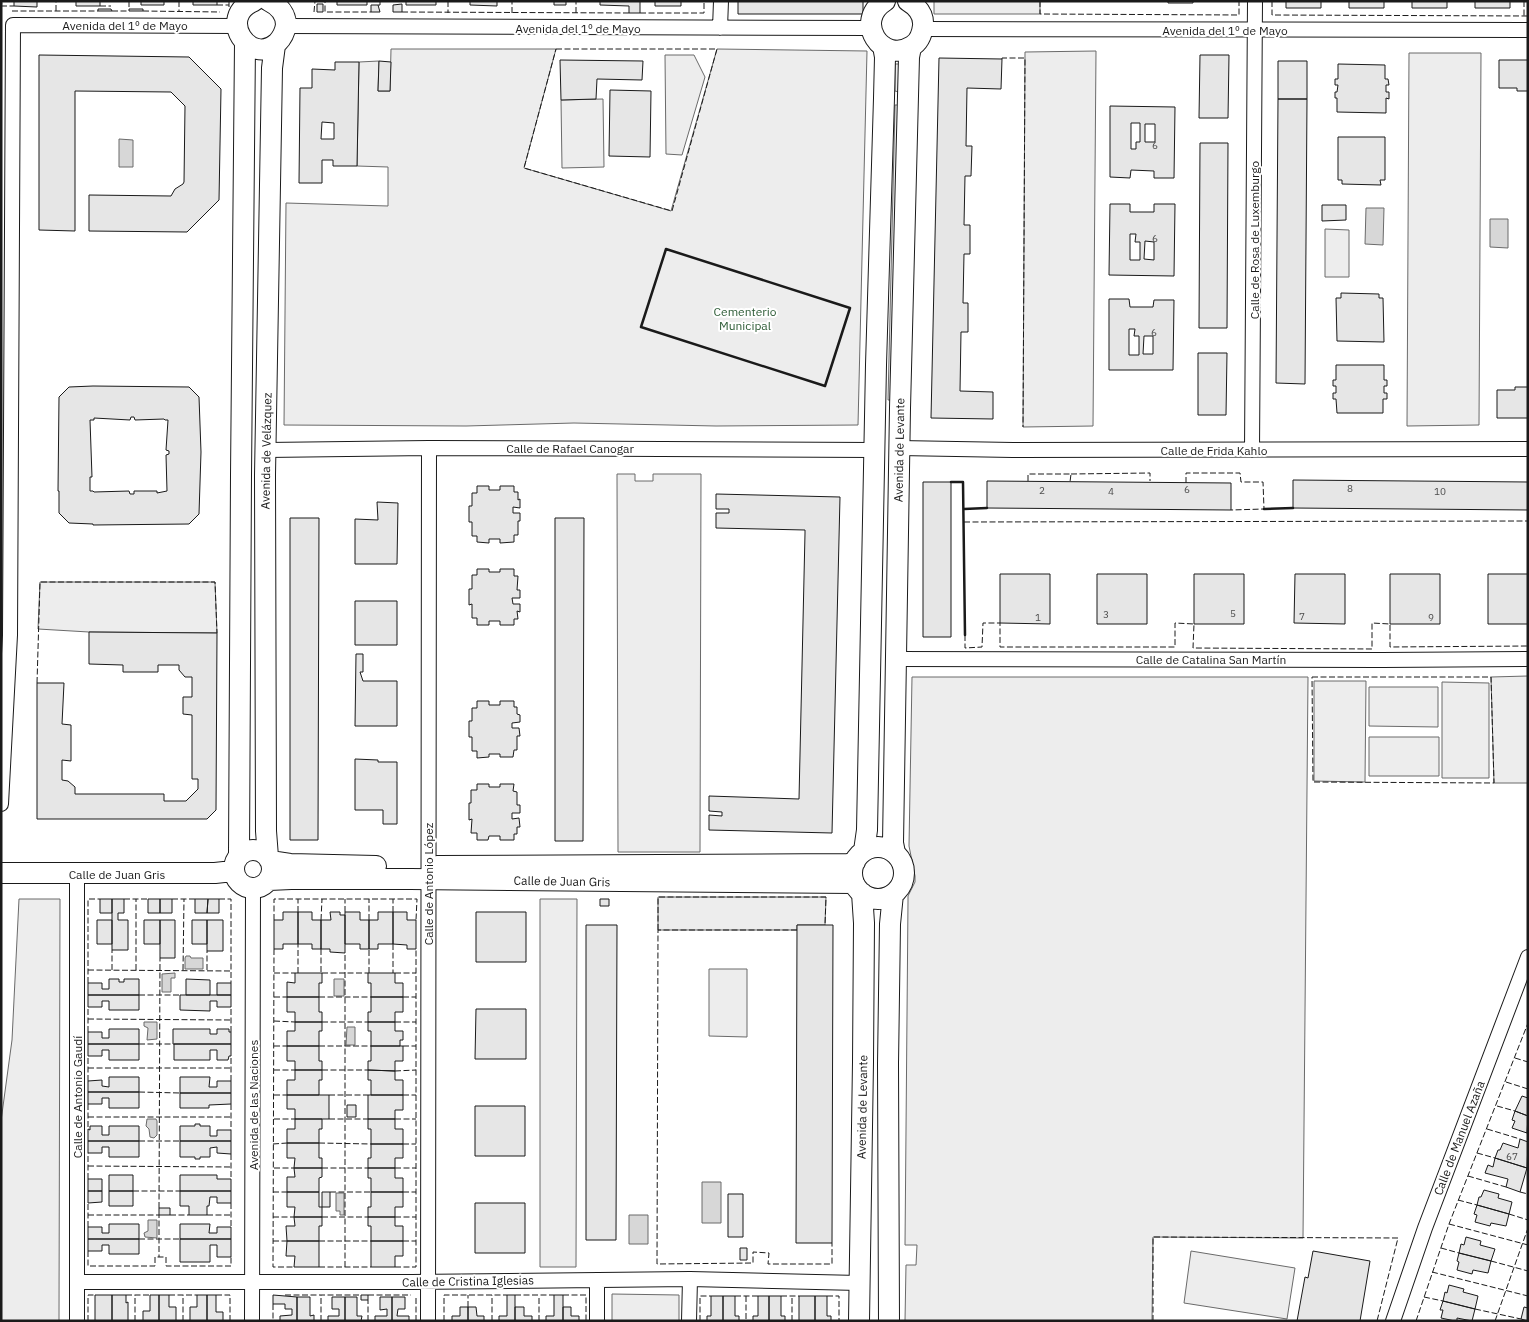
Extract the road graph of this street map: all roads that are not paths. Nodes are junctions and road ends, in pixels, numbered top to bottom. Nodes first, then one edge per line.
1 (721, 1) edge
2 (1255, 1) edge
3 (261, 2) edge
4 (882, 2) edge
5 (912, 2) edge
6 (286, 26) junction
7 (720, 28) junction
8 (871, 28) junction
9 (923, 29) junction
10 (1255, 29) junction
11 (1528, 30) edge
12 (241, 34) junction
13 (275, 45) junction
14 (882, 46) junction
15 (911, 47) junction
16 (428, 448) junction
17 (899, 448) junction
18 (1528, 449) edge
19 (266, 450) junction
20 (874, 450) junction
21 (1252, 450) junction
22 (1528, 658) edge
23 (895, 659) junction
24 (1, 804) edge
25 (895, 853) junction
26 (859, 857) junction
27 (236, 863) junction
28 (265, 872) junction
29 (1, 873) edge
30 (427, 873) junction
31 (77, 874) junction
32 (858, 888) junction
33 (893, 894) junction
34 (1528, 956) edge
35 (690, 1279) junction
36 (597, 1280) junction
37 (77, 1282) junction
38 (252, 1282) junction
39 (428, 1282) junction
40 (859, 1283) junction
41 (77, 1321) edge
42 (252, 1321) edge
43 (428, 1321) edge
44 (597, 1321) edge
45 (689, 1321) edge
46 (859, 1321) edge
47 (889, 1321) edge
48 (1393, 1321) edge

1 - 7 street
2 - 10 street, Calle de Rosa de Luxemburgo
3 - 6 street
3 - 12 street
4 - 8 street
5 - 9 street
6 - 7 street, Avenida del 1º de Mayo
6 - 13 street
7 - 8 street, Avenida del 1º de Mayo
8 - 14 street
9 - 10 street, Avenida del 1º de Mayo
9 - 15 street
10 - 11 street, Avenida del 1º de Mayo
10 - 21 street, Calle de Rosa de Luxemburgo
12 - 13 street
12 - 24 street, Avenida del 1º de Mayo
12 - 27 street, Avenida de Velázquez
13 - 19 street, Avenida de Velázquez
14 - 15 street
14 - 20 street, Avenida de Levante
15 - 17 street, Avenida de Levante
16 - 19 street, Calle de Rafael Canogar
16 - 20 street, Calle de Rafael Canogar
16 - 30 street, Calle de Antonio López
17 - 21 street, Calle de Frida Kahlo
17 - 23 street, Avenida de Levante
18 - 21 street, Calle de Frida Kahlo
19 - 28 street, Avenida de Velázquez
20 - 26 street, Avenida de Levante
22 - 23 street, Calle de Catalina San Martín
23 - 25 street, Avenida de Levante
25 - 26 street
25 - 33 street
26 - 30 street, Calle de Juan Gris
26 - 32 street
27 - 28 street, Calle de Juan Gris
27 - 28 street
27 - 31 street, Calle de Juan Gris
28 - 30 street, Calle de Juan Gris
28 - 38 street, Avenida de las Naciones
29 - 31 street, Calle de Juan Gris
30 - 32 street, Calle de Juan Gris
30 - 39 street, Calle de Antonio López
31 - 37 street, Calle de Antonio Gaudí
32 - 33 street
32 - 40 street, Avenida de Levante
33 - 47 street, Avenida de Levante
34 - 48 street, Calle de Manuel Azaña
35 - 36 street, Calle de Cristina Iglesias
35 - 40 street, Calle de Cristina Iglesias
35 - 45 street
36 - 39 street, Calle de Cristina Iglesias
36 - 44 street
37 - 38 street, Calle de Cristina Iglesias
37 - 41 street, Calle de Antonio Gaudí
38 - 39 street, Calle de Cristina Iglesias
38 - 42 street, Avenida de las Naciones
39 - 43 street, Calle de Antonio López
40 - 46 street, Avenida de Levante

